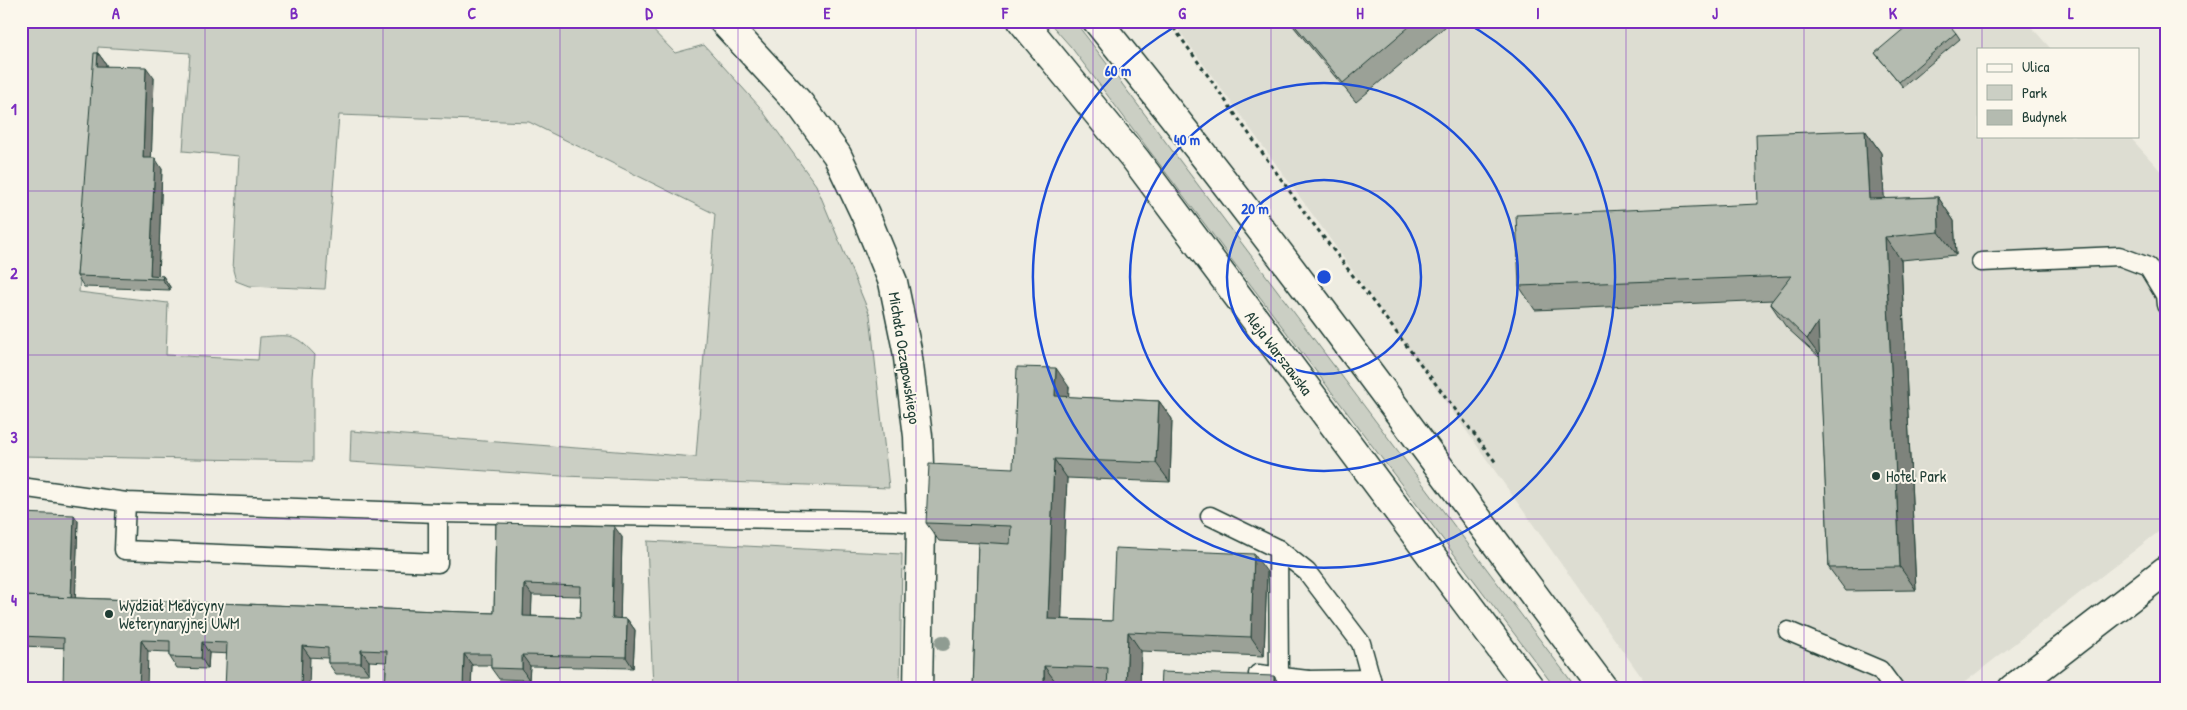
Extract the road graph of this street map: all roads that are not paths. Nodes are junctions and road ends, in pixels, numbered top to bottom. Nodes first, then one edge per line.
1 (723, 21) edge
2 (1022, 21) edge
3 (1097, 21) edge
4 (1981, 262) dead end
5 (2166, 305) edge
6 (21, 487) edge
7 (126, 502) junction
8 (438, 513) junction
9 (1210, 516) dead end
10 (921, 524) junction
11 (1278, 550) junction
12 (2166, 570) edge
13 (1788, 631) dead end
14 (1258, 674) edge
15 (1279, 677) junction
16 (1308, 684) edge
17 (1372, 684) edge
18 (918, 689) edge
19 (1531, 689) edge
20 (1604, 689) edge
21 (1894, 689) edge
22 (2012, 689) edge

1 - 10 main road, Michała Oczapowskiego
2 - 19 main road, Aleja Warszawska
3 - 20 main road
4 - 5 lane
6 - 7 lane
7 - 8 lane
7 - 8 lane
8 - 10 lane
9 - 11 lane
10 - 18 main road, Michała Oczapowskiego
11 - 15 lane
11 - 17 lane
12 - 22 main road
13 - 21 lane
14 - 15 lane
15 - 16 lane
16 - 17 lane

